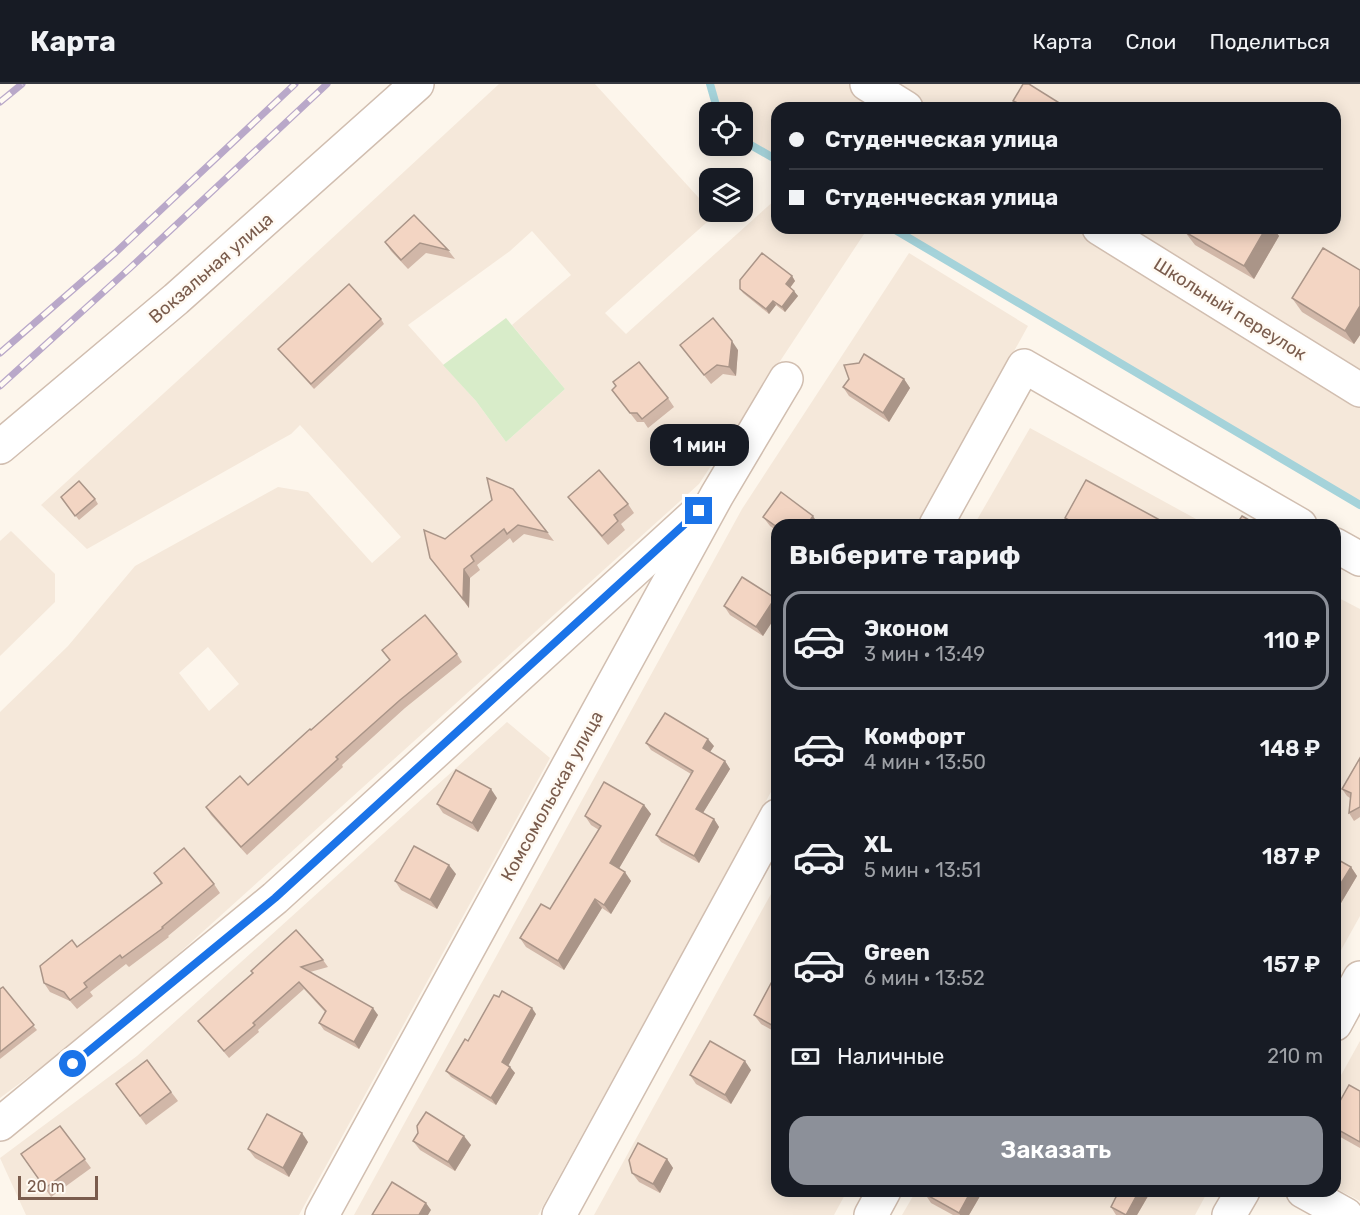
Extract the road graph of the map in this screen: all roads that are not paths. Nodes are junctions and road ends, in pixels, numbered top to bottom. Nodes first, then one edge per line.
1 (417, 84) edge
2 (867, 84) edge
3 (896, 102) edge
4 (1109, 234) edge
5 (786, 379) dead end
6 (1360, 390) edge
7 (0, 447) edge
8 (717, 495) junction
9 (939, 519) edge
10 (1290, 519) edge
11 (1341, 549) edge
12 (1360, 560) edge
13 (771, 827) edge
14 (1360, 978) edge
15 (1341, 1013) edge
16 (0, 1124) edge
17 (881, 1197) edge
18 (1240, 1197) edge
19 (1314, 1197) edge
20 (322, 1215) edge
21 (559, 1215) edge
22 (871, 1215) edge
23 (1229, 1215) edge
24 (1346, 1215) edge

1 - 7 street, Вокзальная улица
2 - 3 street
4 - 6 street, Школьный переулок
5 - 8 street, Комсомольская улица
8 - 16 street
8 - 20 street, Комсомольская улица
9 - 10 street
11 - 12 street
13 - 21 street
14 - 15 street
17 - 22 street
18 - 23 street
19 - 24 street

